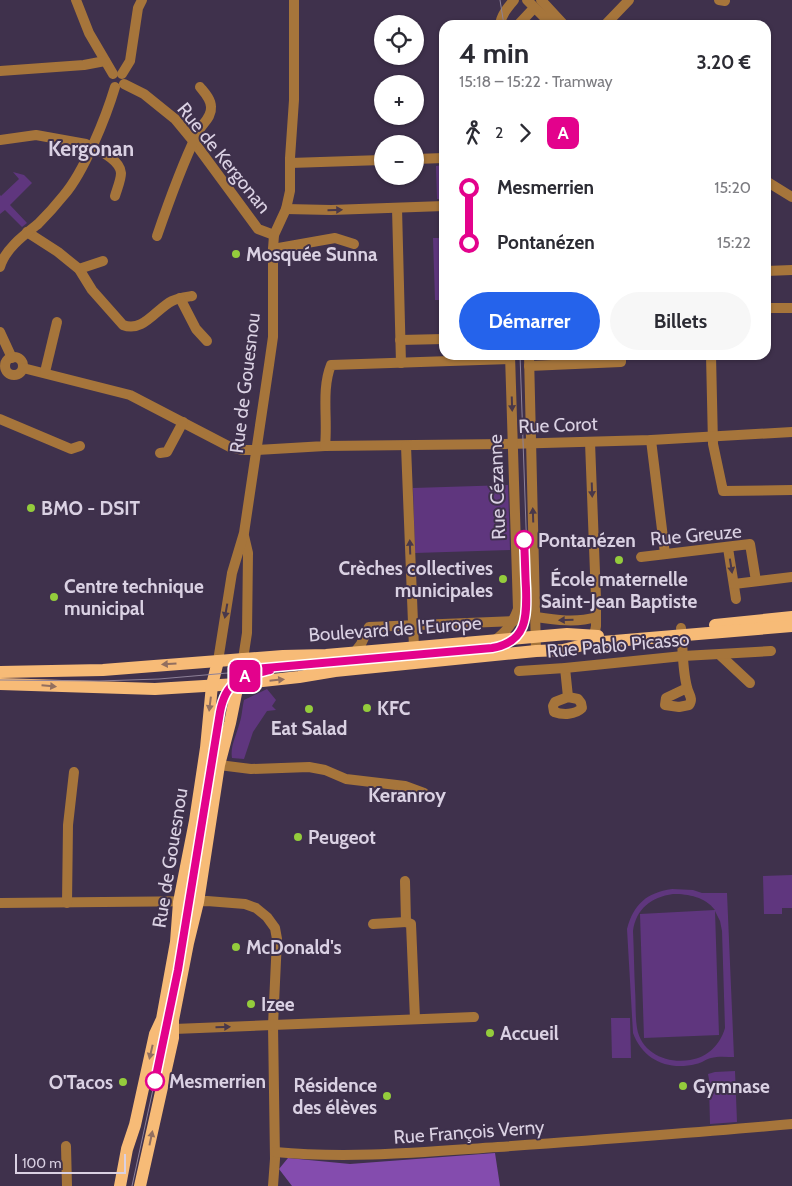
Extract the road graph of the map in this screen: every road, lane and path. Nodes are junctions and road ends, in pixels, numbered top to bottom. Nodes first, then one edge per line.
1 (76, 0) edge
2 (142, 0) edge
3 (294, 0) edge
4 (514, 0) edge
5 (629, 0) edge
6 (534, 3) edge
7 (500, 20) edge
8 (522, 20) edge
9 (548, 20) edge
10 (557, 20) edge
11 (610, 20) edge
12 (105, 61) junction
13 (0, 71) edge
14 (118, 80) junction
15 (200, 87) dead end
16 (0, 140) edge
17 (194, 142) junction
18 (91, 146) junction
19 (439, 158) edge
20 (424, 159) edge
21 (374, 160) edge
22 (290, 163) junction
23 (771, 184) edge
24 (115, 196) dead end
25 (792, 196) edge
26 (439, 206) edge
27 (396, 208) junction
28 (286, 209) junction
29 (27, 232) junction
30 (274, 235) junction
31 (157, 236) dead end
32 (354, 244) dead end
33 (273, 249) junction
34 (103, 261) dead end
35 (0, 267) edge
36 (79, 270) junction
37 (792, 270) edge
38 (771, 271) edge
39 (192, 296) dead end
40 (180, 298) junction
41 (771, 308) edge
42 (792, 308) edge
43 (57, 322) dead end
44 (0, 332) edge
45 (439, 338) edge
46 (400, 340) junction
47 (207, 341) dead end
48 (12, 358) junction
49 (445, 360) edge
50 (510, 360) edge
51 (529, 360) edge
52 (594, 360) edge
53 (610, 360) edge
54 (621, 360) edge
55 (711, 360) edge
56 (401, 362) junction
57 (529, 366) junction
58 (23, 368) junction
59 (45, 372) junction
60 (4, 374) edge
61 (0, 419) edge
62 (183, 422) junction
63 (792, 432) edge
64 (712, 436) junction
65 (651, 440) junction
66 (590, 442) junction
67 (531, 443) junction
68 (513, 444) junction
69 (80, 446) dead end
70 (325, 446) junction
71 (406, 446) junction
72 (257, 450) junction
73 (160, 453) dead end
74 (792, 490) edge
75 (244, 533) junction
76 (728, 548) junction
77 (665, 554) junction
78 (641, 557) dead end
79 (792, 577) edge
80 (756, 581) junction
81 (734, 584) junction
82 (736, 599) dead end
83 (536, 617) junction
84 (596, 617) junction
85 (792, 617) edge
86 (514, 621) junction
87 (413, 625) junction
88 (792, 626) edge
89 (681, 632) junction
90 (594, 636) junction
91 (536, 637) junction
92 (495, 640) junction
93 (414, 648) junction
94 (536, 651) junction
95 (771, 651) dead end
96 (354, 653) junction
97 (720, 654) junction
98 (684, 656) junction
99 (243, 659) junction
100 (218, 661) junction
101 (565, 668) junction
102 (519, 670) dead end
103 (0, 672) edge
104 (750, 683) dead end
105 (0, 684) edge
106 (237, 684) junction
107 (212, 685) junction
108 (687, 688) dead end
109 (568, 697) dead end
110 (219, 765) junction
111 (74, 772) dead end
112 (424, 793) dead end
113 (405, 881) dead end
114 (189, 902) junction
115 (67, 903) junction
116 (0, 904) edge
117 (373, 924) dead end
118 (412, 924) junction
119 (474, 1017) dead end
120 (415, 1019) junction
121 (274, 1025) junction
122 (174, 1029) junction
123 (792, 1124) edge
124 (66, 1146) dead end
125 (275, 1152) junction
126 (67, 1186) edge
127 (120, 1186) edge
128 (140, 1186) edge
129 (273, 1186) edge

1 - 12 street
2 - 14 street
3 - 22 street, Rue de Gouesnou
4 - 7 street
5 - 11 street
6 - 8 street
6 - 9 street
6 - 10 street
12 - 13 street
12 - 14 street
14 - 17 street, Rue de Kergonan
14 - 18 street
15 - 17 street
16 - 18 street
17 - 30 street, Rue de Kergonan
17 - 31 street
18 - 24 street
18 - 29 street
19 - 20 street
21 - 22 street
22 - 28 street, Rue de Gouesnou
23 - 25 street
26 - 27 street
28 -> 27 street
27 - 46 street
28 - 30 street, Rue de Gouesnou
29 - 35 street
29 - 36 street
30 - 33 street, Rue de Gouesnou
32 - 33 street
33 - 72 street, Rue de Gouesnou
34 - 36 street
36 - 40 street
37 - 38 street
39 - 40 street
40 - 47 street
41 - 42 street
43 - 59 street
44 - 48 street
45 - 46 street
46 - 56 street
48 - 58 street
48 - 60 street
49 - 56 street
50 -> 68 street, Rue Cézanne
51 - 57 street, Rue Cézanne
52 - 57 street
53 - 54 street
55 - 64 street
56 - 70 street
57 - 67 street, Rue Cézanne
58 - 59 street, Rue Corot
58 - 60 street
59 - 62 street, Rue Corot
61 - 69 street
62 - 72 street, Rue Corot
62 - 73 street
63 - 64 street, Rue Corot
64 - 65 street, Rue Corot
64 - 74 street
65 - 66 street, Rue Corot
65 - 77 street
66 - 67 street, Rue Corot
66 -> 84 street
67 - 68 street, Rue Corot
83 -> 67 street, Rue Cézanne
68 - 71 street, Rue Corot
68 - 86 street, Rue Cézanne
70 - 71 street, Rue Corot
70 - 72 street, Rue Corot
87 -> 71 street
72 - 75 street, Rue de Gouesnou
75 - 99 street, Rue de Gouesnou
75 -> 100 street, Rue de Gouesnou
76 - 77 street, Rue Greuze
76 - 80 street, Rue Greuze
76 -> 81 street
77 - 78 street, Rue Greuze
79 - 80 street
80 - 81 street
81 - 82 street
84 -> 83 street
83 - 91 street, Rue Cézanne
84 - 90 street
85 - 89 main road, Boulevard de l'Europe
86 - 87 street
86 - 92 street
87 - 93 street
87 - 96 street
88 - 89 main road, Boulevard de l'Europe
89 - 90 main road, Boulevard de l'Europe
89 - 94 main road, Boulevard de l'Europe
89 - 98 street
90 - 91 main road, Boulevard de l'Europe
91 - 92 main road, Boulevard de l'Europe
91 - 94 street, Rue Cézanne
92 - 93 main road, Boulevard de l'Europe
93 - 96 main road, Boulevard de l'Europe
106 -> 94 main road, Boulevard de l'Europe
95 - 97 street, Rue Pablo Picasso
96 - 99 main road, Boulevard de l'Europe
97 - 98 street, Rue Pablo Picasso
97 - 104 street
98 - 101 street, Rue Pablo Picasso
98 - 108 street
99 - 100 main road, Boulevard de l'Europe
99 - 106 main road, Rue de Gouesnou
100 -> 103 main road, Boulevard de l'Europe
100 - 107 main road, Rue de Gouesnou
101 - 102 street, Rue Pablo Picasso
101 - 109 street
105 -> 107 main road, Boulevard de l'Europe
106 - 107 main road, Boulevard de l'Europe
106 - 110 main road, Rue de Gouesnou
107 -> 114 main road, Rue de Gouesnou
110 - 112 street
110 - 114 main road, Rue de Gouesnou
111 - 115 street
113 - 118 street
114 - 115 street
114 - 121 street
114 - 122 main road, Rue de Gouesnou
114 -> 127 main road, Rue de Gouesnou
115 - 116 street
117 - 118 street
118 - 120 street
119 - 120 street
120 - 121 street
122 -> 121 street
121 - 125 street
128 -> 122 main road, Rue de Gouesnou
123 - 125 street, Rue François Verny
124 - 126 street
125 - 129 street

